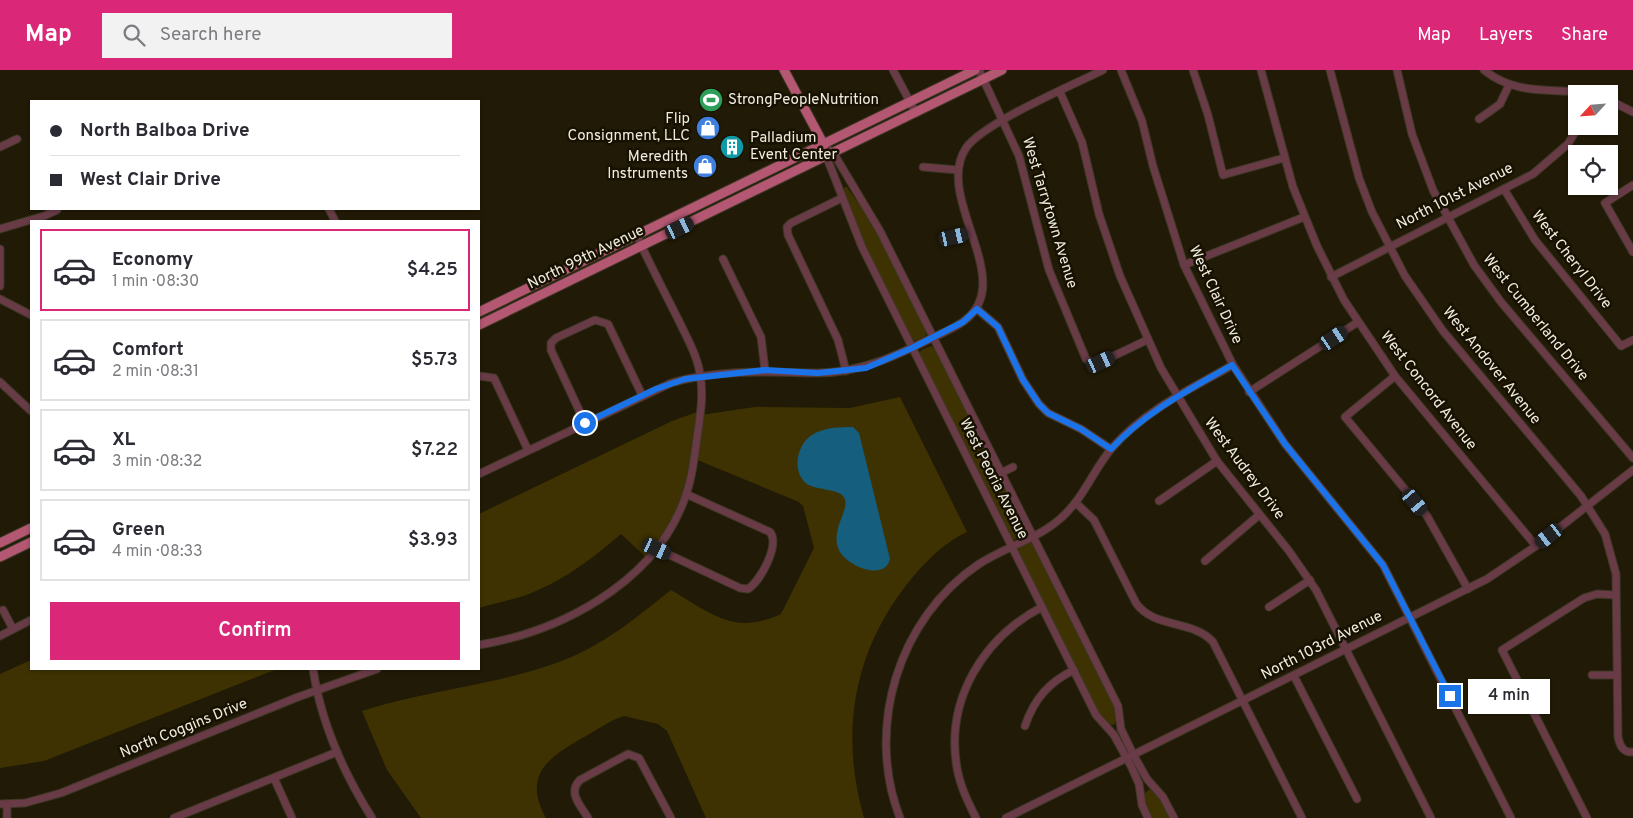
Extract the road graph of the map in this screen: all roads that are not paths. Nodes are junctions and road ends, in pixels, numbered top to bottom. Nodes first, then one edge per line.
1 (784, 70) edge
2 (894, 70) edge
3 (975, 70) edge
4 (979, 70) edge
5 (1002, 70) edge
6 (1104, 70) edge
7 (1121, 70) edge
8 (1192, 70) edge
9 (1261, 70) edge
10 (1330, 70) edge
11 (1397, 70) edge
12 (1484, 70) edge
13 (983, 80) junction
14 (1509, 84) junction
15 (1568, 91) edge
16 (1060, 92) junction
17 (910, 102) junction
18 (1618, 104) edge
19 (1633, 112) edge
20 (916, 113) junction
21 (1479, 119) dead end
22 (1004, 120) junction
23 (1574, 135) edge
24 (17, 139) dead end
25 (824, 146) junction
26 (0, 147) edge
27 (830, 156) junction
28 (1284, 158) junction
29 (923, 166) dead end
30 (958, 170) junction
31 (1633, 186) edge
32 (1504, 189) junction
33 (842, 198) junction
34 (713, 199) junction
35 (57, 210) edge
36 (718, 210) junction
37 (1304, 217) junction
38 (1446, 217) junction
39 (0, 229) edge
40 (971, 233) junction
41 (637, 236) junction
42 (954, 237) dead end
43 (642, 246) junction
44 (1389, 246) junction
45 (0, 249) edge
46 (1633, 252) edge
47 (723, 259) dead end
48 (1184, 265) junction
49 (1331, 277) junction
50 (0, 286) edge
51 (0, 299) edge
52 (977, 309) junction
53 (480, 312) edge
54 (30, 314) edge
55 (1358, 322) junction
56 (480, 326) edge
57 (933, 338) junction
58 (1147, 340) junction
59 (1633, 340) edge
60 (912, 348) junction
61 (1232, 365) junction
62 (765, 370) junction
63 (846, 371) junction
64 (480, 376) edge
65 (701, 376) junction
66 (1395, 376) junction
67 (0, 382) edge
68 (1249, 392) junction
69 (642, 395) junction
70 (1177, 397) junction
71 (30, 410) edge
72 (585, 423) junction
73 (1111, 449) junction
74 (528, 450) junction
75 (1633, 458) edge
76 (1218, 461) junction
77 (1013, 467) dead end
78 (1633, 470) edge
79 (1001, 473) junction
80 (480, 474) edge
81 (686, 494) junction
82 (1160, 501) dead end
83 (1076, 503) junction
84 (1588, 506) junction
85 (1259, 515) junction
86 (30, 528) edge
87 (1032, 536) junction
88 (30, 542) edge
89 (0, 543) edge
90 (1012, 546) junction
91 (1536, 546) junction
92 (657, 549) junction
93 (0, 557) edge
94 (1205, 561) dead end
95 (1310, 580) junction
96 (1468, 588) junction
97 (1616, 595) junction
98 (1269, 607) dead end
99 (1042, 608) junction
100 (3, 610) dead end
101 (1411, 617) junction
102 (30, 620) edge
103 (13, 629) junction
104 (0, 636) edge
105 (480, 645) edge
106 (1347, 650) junction
107 (313, 670) edge
108 (374, 670) edge
109 (1074, 670) junction
110 (1592, 675) dead end
111 (1616, 675) junction
112 (1294, 676) junction
113 (317, 690) junction
114 (1243, 701) junction
115 (1025, 726) dead end
116 (337, 752) junction
117 (1633, 752) edge
118 (1131, 758) junction
119 (274, 778) junction
120 (1357, 799) dead end
121 (4, 804) edge
122 (7, 818) edge
123 (174, 818) edge
124 (292, 818) edge
125 (372, 818) edge
126 (588, 818) edge
127 (671, 818) edge
128 (900, 818) edge
129 (976, 818) edge
130 (1006, 818) edge
131 (1148, 818) edge
132 (1174, 818) edge
133 (1302, 818) edge
134 (1431, 818) edge
135 (1512, 818) edge
136 (1587, 818) edge

1 - 25 main road, West Peoria Avenue
2 - 17 street
3 - 17 main road, North 99th Avenue
4 - 13 street, West Tarrytown Avenue
5 - 13 main road, North 99th Avenue
6 - 16 street
7 - 48 street, West Clair Drive
8 - 28 street
9 - 28 street, West Concord Avenue
10 - 44 street, West Andover Avenue
11 - 38 street, West Cumberland Drive
12 - 14 street
13 - 20 main road, North 99th Avenue
13 - 22 street, West Tarrytown Avenue
14 - 15 street
14 - 21 street
16 - 22 street
16 - 58 street, West Audrey Drive
17 - 20 street
17 - 25 main road, North 99th Avenue
18 - 19 street
20 - 27 main road, North 99th Avenue
22 - 30 street
22 - 58 street, West Tarrytown Avenue
23 - 32 street, North 101st Avenue
24 - 26 street
25 - 27 street, West Peoria Avenue
25 - 34 main road, North 99th Avenue
27 - 33 street, West Peoria Avenue
27 - 36 main road, North 99th Avenue
27 - 57 street, West Peoria Avenue
28 - 37 street, West Concord Avenue
29 - 30 street
30 - 40 street
31 - 46 street
32 - 38 street, North 101st Avenue
32 - 59 street, West Cheryl Drive
33 - 60 street, West Peoria Avenue
33 - 63 street
34 - 36 main road
34 - 41 main road, North 99th Avenue
35 - 39 street
36 - 43 main road, North 99th Avenue
37 - 48 street
37 - 49 street, West Concord Avenue
38 - 44 street, North 101st Avenue
38 - 75 street, West Cumberland Drive
40 - 42 street
40 - 52 street
41 - 43 street
41 - 53 main road, North 99th Avenue
43 - 56 main road, North 99th Avenue
43 - 65 street
44 - 49 street, North 101st Avenue
44 - 84 street, West Andover Avenue
45 - 50 street
47 - 62 street
48 - 61 street, West Clair Drive
49 - 55 street, West Concord Avenue
51 - 54 street
52 - 57 street
52 - 73 street
55 - 66 street, West Concord Avenue
55 - 68 street
57 - 60 street
57 - 79 street, West Peoria Avenue
58 - 70 street, West Audrey Drive
60 - 63 street
60 - 90 street, West Peoria Avenue
61 - 68 street, West Clair Drive
61 - 70 street
62 - 63 street
62 - 65 street
64 - 74 street
65 - 69 street
65 - 81 street
66 - 91 street, West Concord Avenue
66 - 96 street
67 - 71 street
68 - 101 street, West Clair Drive
69 - 72 street
69 - 72 street
70 - 73 street
70 - 76 street, West Audrey Drive
72 - 74 street
73 - 83 street
74 - 80 street
76 - 82 street
76 - 85 street, West Audrey Drive
77 - 79 street, West Peoria Avenue
78 - 84 street, North 103rd Avenue
79 - 87 street, West Peoria Avenue
81 - 92 street
81 - 92 street
83 - 87 street
83 - 114 street
84 - 91 street, North 103rd Avenue
84 - 97 street, West Andover Avenue
85 - 94 street
85 - 95 street, West Audrey Drive
86 - 89 main road
87 - 90 street
87 - 118 street, West Peoria Avenue
88 - 93 main road
90 - 99 street, West Peoria Avenue
90 - 128 street
91 - 96 street, North 103rd Avenue
92 - 105 street
95 - 98 street
95 - 106 street, West Audrey Drive
96 - 101 street, North 103rd Avenue
97 - 111 street, West Andover Avenue
97 - 136 street
99 - 109 street, West Peoria Avenue
99 - 129 street
100 - 103 street
101 - 106 street, North 103rd Avenue
101 - 135 street, West Clair Drive
102 - 103 street
103 - 104 street
106 - 112 street, North 103rd Avenue
106 - 134 street, West Audrey Drive
107 - 113 street
108 - 113 street, North Coggins Drive
109 - 115 street
109 - 118 street, West Peoria Avenue
110 - 111 street
111 - 117 street, West Andover Avenue
112 - 114 street, North 103rd Avenue
112 - 120 street
113 - 116 street
113 - 121 street, North Coggins Drive
114 - 118 street, North 103rd Avenue
114 - 133 street
116 - 119 street
116 - 125 street
118 - 130 street, North 103rd Avenue
118 - 131 street, West Peoria Avenue
118 - 132 street, West Peoria Avenue
119 - 123 street
119 - 124 street
121 - 122 street
126 - 127 street

